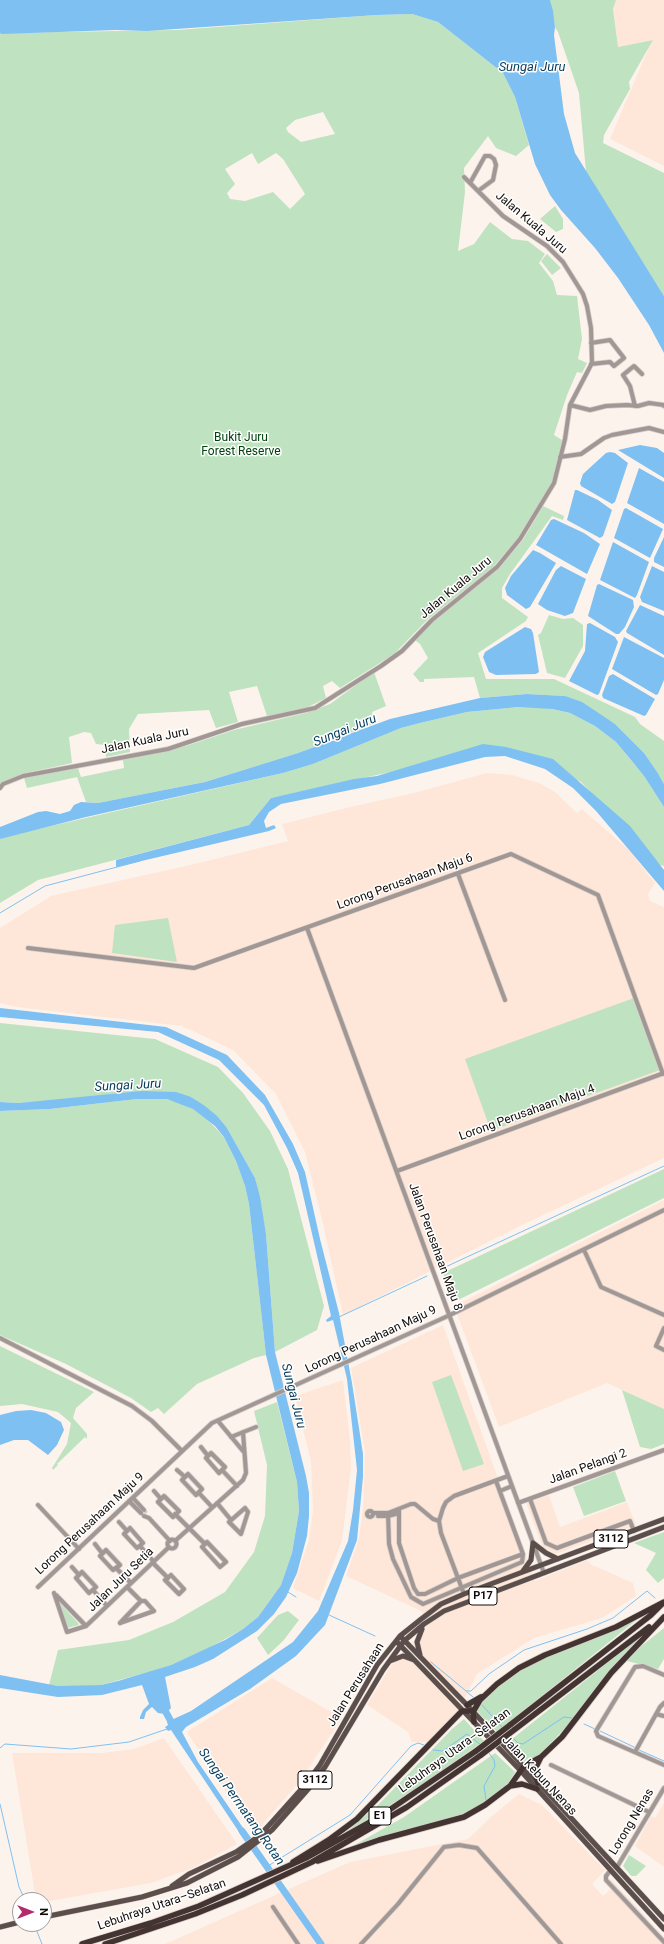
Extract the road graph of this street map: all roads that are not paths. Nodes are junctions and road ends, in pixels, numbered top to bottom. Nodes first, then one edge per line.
1 (464, 177) dead end
2 (470, 183) junction
3 (478, 191) junction
4 (591, 343) junction
5 (592, 364) junction
6 (642, 374) dead end
7 (570, 405) junction
8 (635, 406) junction
9 (664, 406) edge
10 (664, 432) edge
11 (560, 457) junction
12 (0, 788) edge
13 (458, 874) junction
14 (308, 928) junction
15 (28, 948) dead end
16 (505, 1000) dead end
17 (664, 1073) edge
18 (397, 1171) junction
19 (664, 1210) edge
20 (584, 1250) junction
21 (450, 1315) junction
22 (664, 1315) edge
23 (664, 1328) edge
24 (0, 1338) edge
25 (664, 1350) edge
26 (218, 1421) junction
27 (256, 1427) dead end
28 (243, 1432) junction
29 (231, 1437) junction
30 (201, 1447) dead end
31 (664, 1450) edge
32 (182, 1451) junction
33 (244, 1451) junction
34 (208, 1456) junction
35 (177, 1470) dead end
36 (222, 1470) junction
37 (508, 1476) junction
38 (185, 1477) junction
39 (496, 1481) junction
40 (237, 1486) junction
41 (512, 1486) junction
42 (154, 1491) dead end
43 (500, 1491) junction
44 (199, 1493) junction
45 (161, 1499) junction
46 (530, 1499) junction
47 (131, 1500) junction
48 (217, 1503) junction
49 (518, 1503) junction
50 (38, 1505) dead end
51 (212, 1507) junction
52 (399, 1511) junction
53 (176, 1514) junction
54 (373, 1514) dead end
55 (388, 1515) junction
56 (664, 1519) edge
57 (231, 1520) junction
58 (439, 1521) junction
59 (119, 1522) dead end
60 (664, 1527) edge
61 (190, 1528) junction
62 (127, 1531) junction
63 (634, 1531) junction
64 (170, 1541) junction
65 (175, 1541) junction
66 (533, 1543) junction
67 (95, 1544) dead end
68 (205, 1544) junction
69 (140, 1546) junction
70 (169, 1547) junction
71 (80, 1549) junction
72 (102, 1553) junction
73 (523, 1554) junction
74 (558, 1559) junction
75 (583, 1559) joint
76 (154, 1562) junction
77 (541, 1565) junction
78 (72, 1567) dead end
79 (116, 1568) junction
80 (408, 1573) junction
81 (521, 1573) junction
82 (544, 1573) junction
83 (79, 1575) junction
84 (400, 1576) junction
85 (168, 1578) junction
86 (458, 1578) junction
87 (131, 1583) junction
88 (38, 1587) dead end
89 (127, 1587) junction
90 (462, 1587) junction
91 (93, 1590) junction
92 (464, 1594) junction
93 (141, 1601) junction
94 (664, 1602) edge
95 (107, 1606) junction
96 (664, 1616) edge
97 (424, 1624) junction
98 (86, 1626) junction
99 (398, 1638) junction
100 (402, 1643) junction
101 (419, 1660) junction
102 (388, 1662) junction
103 (664, 1675) edge
104 (485, 1695) junction
105 (664, 1703) edge
106 (467, 1705) junction
107 (461, 1709) junction
108 (472, 1711) junction
109 (656, 1714) junction
110 (664, 1716) edge
111 (474, 1722) junction
112 (512, 1728) junction
113 (636, 1750) junction
114 (478, 1753) junction
115 (541, 1757) junction
116 (551, 1765) dead end
117 (664, 1765) edge
118 (522, 1768) junction
119 (510, 1786) junction
120 (538, 1786) junction
121 (664, 1788) edge
122 (662, 1796) edge
123 (649, 1812) junction
124 (260, 1837) junction
125 (312, 1862) junction
126 (617, 1867) junction
127 (285, 1868) junction
128 (610, 1871) junction
129 (273, 1907) dead end
130 (52, 1915) edge
131 (664, 1919) edge
132 (12, 1924) edge
133 (0, 1927) edge
134 (664, 1929) edge
135 (664, 1942) edge
136 (82, 1944) edge
137 (105, 1944) edge
138 (298, 1944) edge
139 (361, 1944) edge
140 (561, 1944) edge

1 - 2 street, Jalan Kuala Juru
2 - 3 street, Jalan Kuala Juru
2 - 3 street
3 - 4 street, Jalan Kuala Juru
4 - 5 street, Jalan Kuala Juru
4 - 5 street
5 - 7 street, Jalan Kuala Juru
6 - 8 street
7 - 8 street
7 - 11 street, Jalan Kuala Juru
8 - 9 street
10 - 11 street
11 - 12 street, Jalan Kuala Juru
13 - 14 street, Lorong Perusahaan Maju 6
13 - 16 street
13 - 17 street, Lorong Perusahaan Maju 6
14 - 15 street, Lorong Perusahaan Maju 6
14 - 18 street, Jalan Perusahaan Maju 8
17 - 18 street, Lorong Perusahaan Maju 4
18 - 21 street, Jalan Perusahaan Maju 8
19 - 20 street, Lorong Perusahaan Maju 9
20 - 21 street, Lorong Perusahaan Maju 9
20 - 22 street
21 - 26 street, Lorong Perusahaan Maju 9
21 - 37 street, Jalan Perusahaan Maju 8
23 - 25 street
24 - 32 street
26 - 29 street
26 - 32 street, Lorong Perusahaan Maju 9
27 - 28 street
28 - 29 street
28 - 33 street
29 - 33 street
30 - 34 street
31 - 46 street, Jalan Pelangi 2
32 - 47 street, Lorong Perusahaan Maju 9
33 - 40 street, Jalan Juru Setia
34 - 36 street
34 - 36 street
35 - 38 street
36 - 40 street
37 - 39 street
37 - 41 street, Jalan Perusahaan Maju 8
38 - 44 street
38 - 44 street
39 - 43 street
39 - 58 street
40 - 48 street, Jalan Juru Setia
41 - 43 street
41 - 49 street, Jalan Perusahaan Maju 8
42 - 45 street
43 - 73 street
44 - 51 street
45 - 53 street
45 - 53 street
46 - 49 street, Jalan Pelangi 2
46 - 63 street
47 - 64 street
47 - 71 street, Lorong Perusahaan Maju 9
48 - 51 street, Jalan Juru Setia
48 - 57 street
49 - 66 street, Jalan Perusahaan Maju 8
50 - 71 street
51 - 61 street, Jalan Juru Setia
52 - 55 street
52 - 58 street
52 - 80 street
53 - 61 street
54 - 55 street
55 - 84 street
56 - 63 main road, Jalan Perusahaan / 3112
57 - 57 street
58 - 86 street
59 - 62 street
60 - 75 main road, Jalan Perusahaan / 3112
61 - 65 street, Jalan Juru Setia
61 - 68 street
62 - 69 street
62 - 69 street
63 - 74 main road, Jalan Perusahaan / 3112
64 - 65 street
64 - 70 street, Jalan Juru Setia
65 - 70 street, Jalan Juru Setia
66 - 74 main road
66 - 77 street, Jalan Perusahaan Maju 8
66 - 81 main road
67 - 72 street
68 - 68 street
69 - 76 street
70 - 76 street, Jalan Juru Setia
71 - 88 street, Lorong Perusahaan Maju 9
72 - 79 street
72 - 79 street
73 - 86 street
73 - 90 street
74 - 77 main road, Jalan Perusahaan / 3112
75 - 82 main road, Jalan Perusahaan / P17
76 - 85 street
76 - 87 street, Jalan Juru Setia
77 - 81 main road, Jalan Perusahaan / 3112
77 - 82 street, Jalan Perusahaan Maju 8
78 - 83 street
79 - 87 street
80 - 84 street
80 - 86 street
81 - 92 main road, Jalan Perusahaan / 3112
82 - 97 main road, Jalan Perusahaan / P17
83 - 91 street
83 - 91 street
84 - 90 street
85 - 85 street
86 - 90 street
87 - 89 street, Jalan Juru Setia
89 - 93 street
89 - 95 street, Jalan Juru Setia
90 - 92 street
91 - 95 street
92 - 99 main road, Jalan Perusahaan / 3112
93 - 93 street
94 - 104 highway
94 - 112 highway, Lebuhraya Utara–Selatan / E1
95 - 98 street, Jalan Juru Setia
96 - 112 highway, Lebuhraya Utara–Selatan / E1
96 - 115 highway
97 - 100 main road, Jalan Perusahaan / 3112
97 - 101 main road
98 - 98 street
99 - 100 main road, Jalan Kebun Nenas
99 - 124 main road, Jalan Perusahaan / 3112
100 - 101 main road, Jalan Kebun Nenas
100 - 102 main road, Jalan Perusahaan / 3112
101 - 102 main road
101 - 106 main road, Jalan Kebun Nenas
101 - 107 main road, Jalan Kebun Nenas
102 - 124 main road, Jalan Perusahaan / 3112
103 - 113 street
104 - 106 highway
104 - 108 highway
105 - 109 street
106 - 108 main road, Jalan Kebun Nenas
107 - 108 highway
107 - 111 main road, Jalan Kebun Nenas
107 - 127 highway
108 - 111 highway
108 - 118 main road, Jalan Kebun Nenas
109 - 110 street
109 - 113 street
111 - 118 main road, Jalan Kebun Nenas
112 - 114 highway, Lebuhraya Utara–Selatan / E1, bridge
113 - 117 street
114 - 125 highway, Lebuhraya Utara–Selatan / E1
114 - 127 highway, Lebuhraya Utara–Selatan / E1
115 - 118 highway
115 - 120 highway
116 - 123 street
118 - 119 highway
118 - 120 main road, Jalan Kebun Nenas
119 - 120 highway
119 - 125 highway
120 - 126 main road, Jalan Kebun Nenas
120 - 128 main road, Jalan Kebun Nenas
121 - 122 street, Lorong Nenas
122 - 123 street, Lorong Nenas
123 - 126 street, Lorong Nenas
124 - 130 main road, Jalan Perusahaan / 3112
125 - 137 highway, Lebuhraya Utara–Selatan / E1
126 - 131 main road, Jalan Kebun Nenas
127 - 136 highway, Lebuhraya Utara–Selatan / E1
128 - 134 main road, Jalan Kebun Nenas
128 - 135 street
129 - 138 street
132 - 133 main road
139 - 140 street

